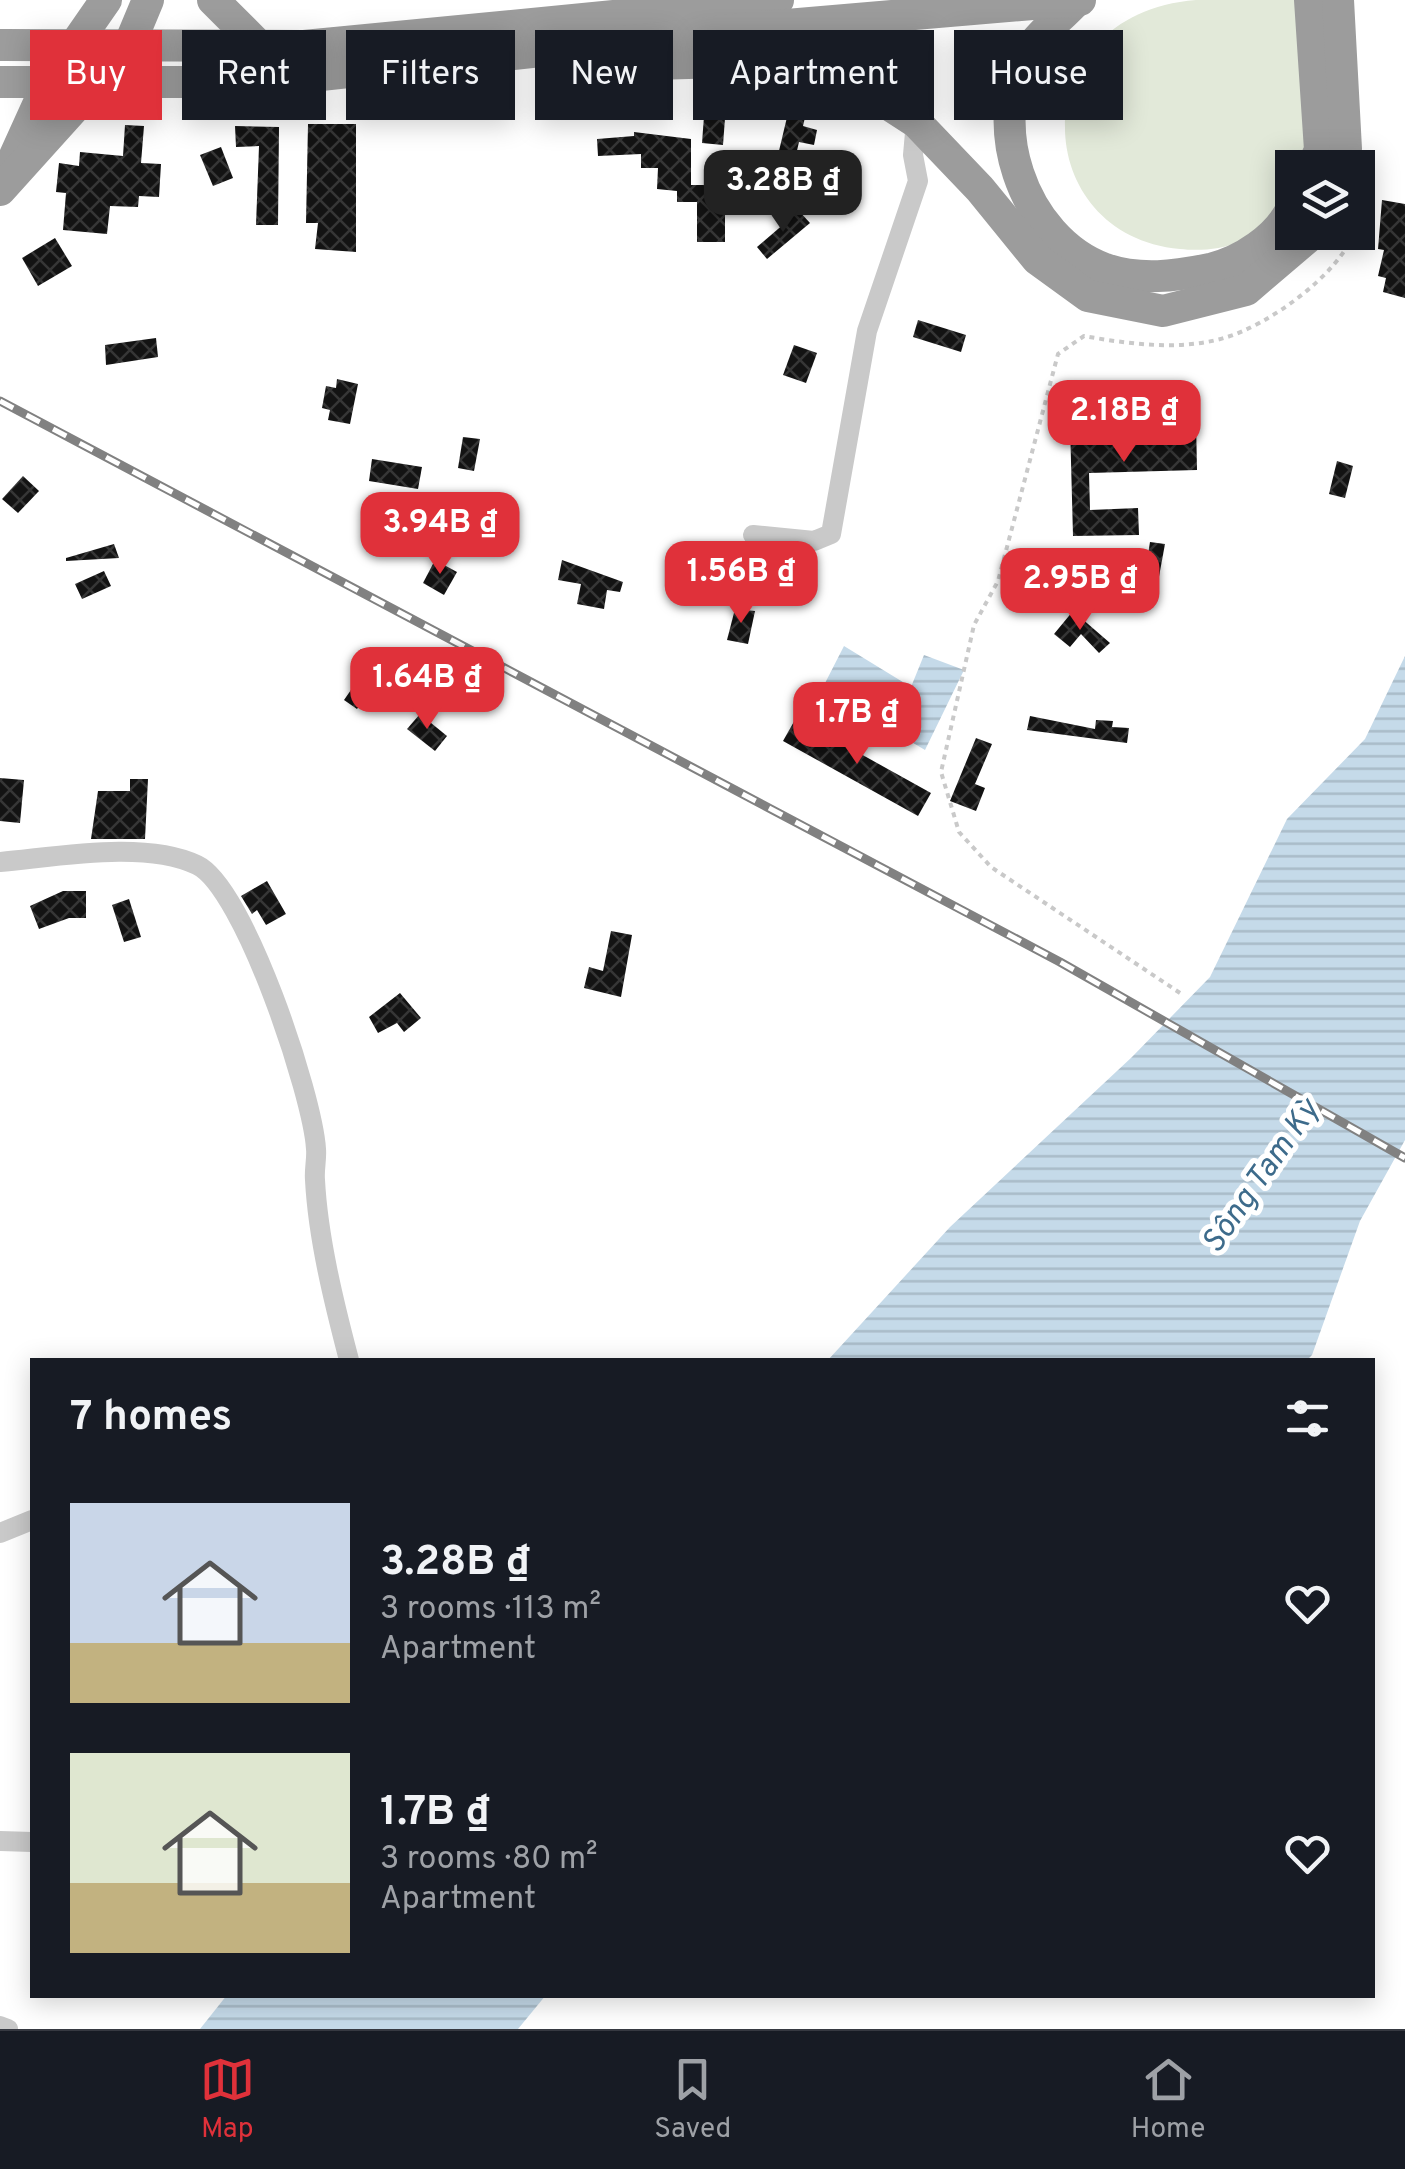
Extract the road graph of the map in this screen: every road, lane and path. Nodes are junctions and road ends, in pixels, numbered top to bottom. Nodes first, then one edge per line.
1 (106, 0) edge
2 (148, 0) edge
3 (213, 0) edge
4 (778, 0) edge
5 (1310, 0) edge
6 (1338, 0) edge
7 (1078, 1) edge
8 (83, 30) edge
9 (136, 30) edge
10 (242, 30) edge
11 (326, 40) edge
12 (0, 45) edge
13 (30, 45) edge
14 (515, 54) edge
15 (515, 71) edge
16 (346, 73) edge
17 (0, 82) edge
18 (30, 84) edge
19 (162, 84) edge
20 (31, 120) edge
21 (61, 120) edge
22 (916, 122) junction
23 (1320, 150) edge
24 (1342, 150) edge
25 (0, 189) edge
26 (1275, 231) edge
27 (1293, 250) edge
28 (1343, 250) edge
29 (753, 535) dead end
30 (0, 862) edge
31 (1180, 994) dead end
32 (349, 1358) edge
33 (30, 1521) edge
34 (0, 1533) edge
35 (0, 1841) edge
36 (30, 1842) edge
37 (0, 2026) edge
38 (8, 2029) edge

1 - 8 highway
2 - 9 highway
3 - 10 highway
4 - 11 highway
5 - 23 highway
6 - 24 highway
7 - 14 highway
7 - 26 highway
12 - 13 highway
15 - 22 highway
16 - 19 highway
17 - 18 highway
20 - 25 highway
21 - 25 highway
22 - 27 highway
22 - 29 street
28 - 31 path
30 - 32 street
33 - 34 street
35 - 36 street
37 - 38 street

